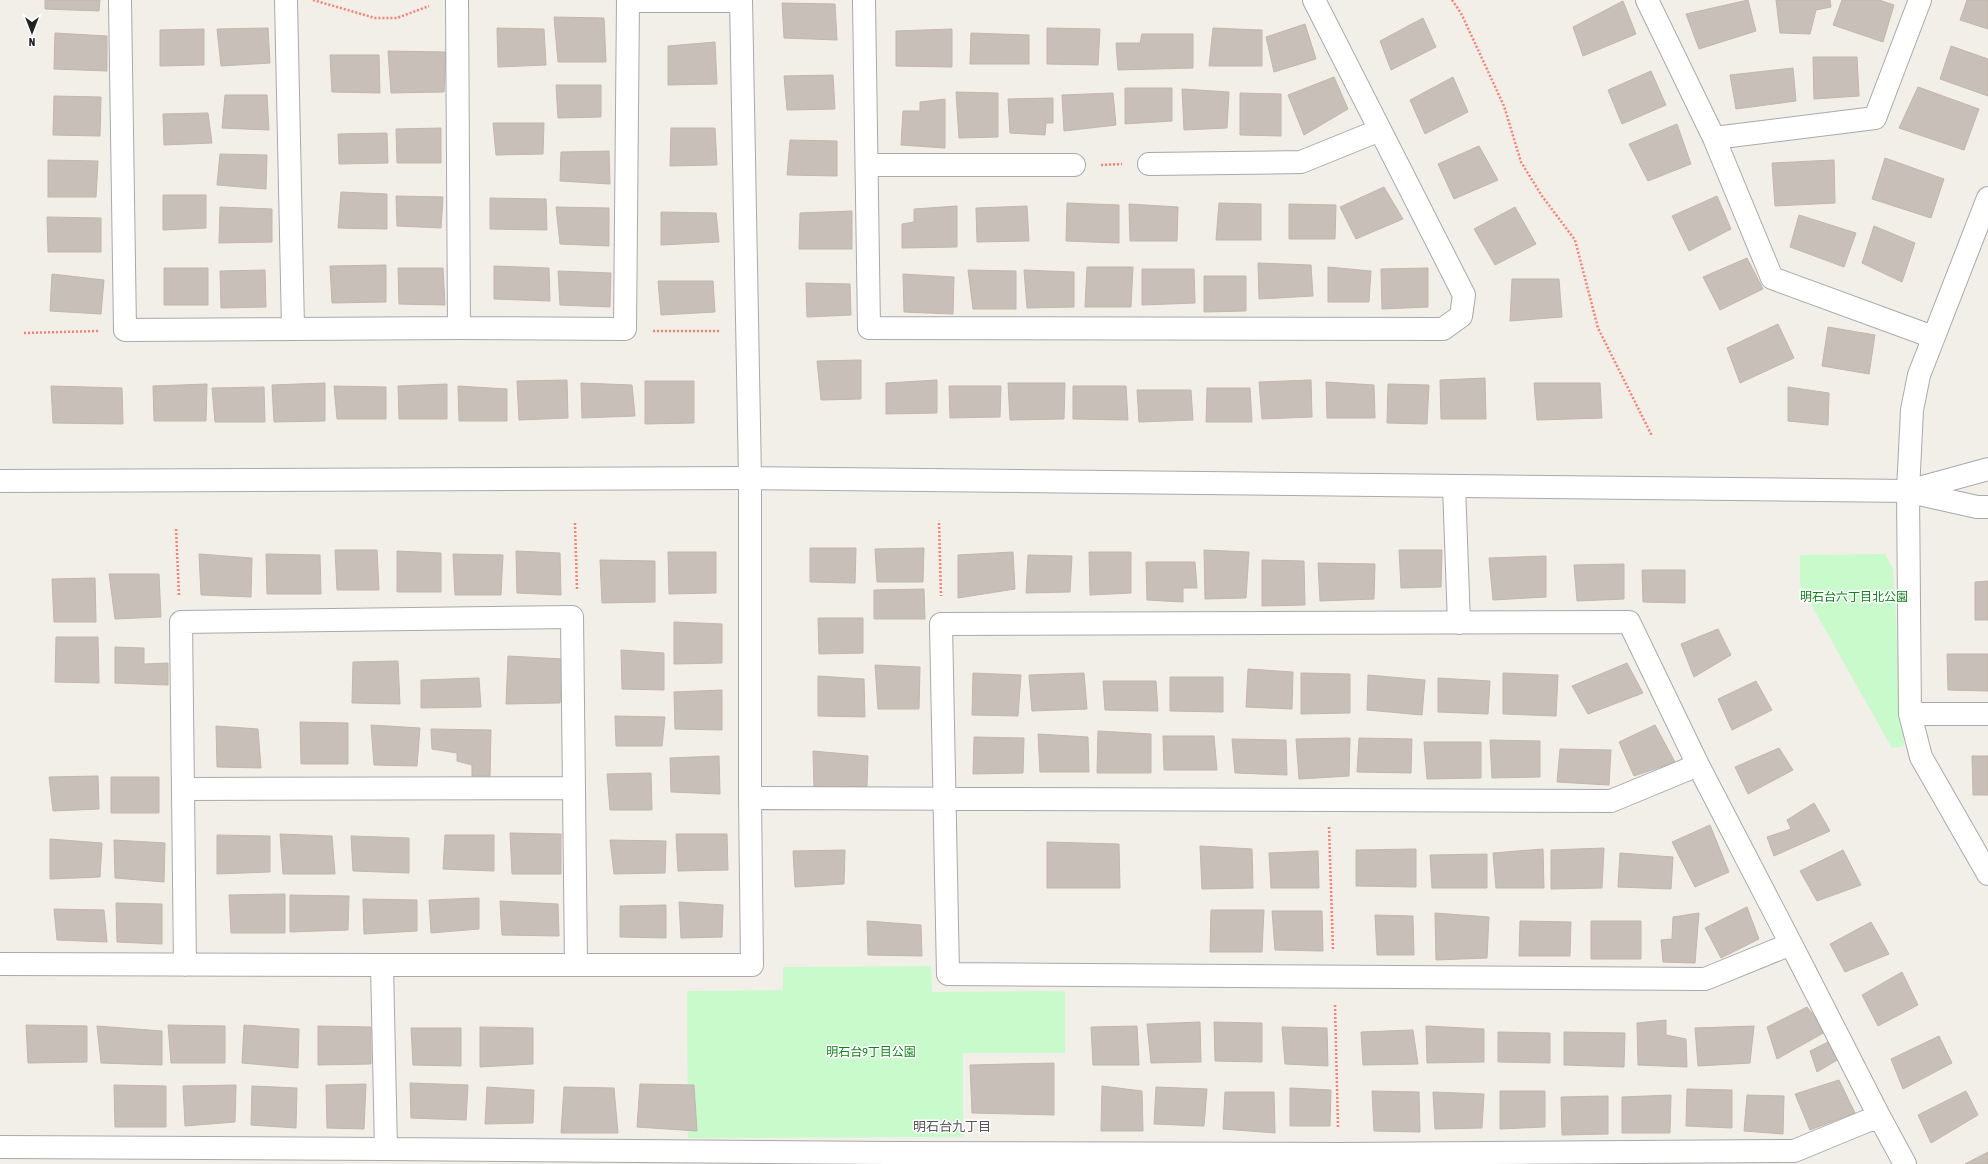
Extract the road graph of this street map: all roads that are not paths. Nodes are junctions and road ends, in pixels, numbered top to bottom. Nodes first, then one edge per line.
1 (120, 0) edge
2 (286, 0) edge
3 (457, 0) edge
4 (864, 0) edge
5 (1314, 0) edge
6 (1647, 0) edge
7 (1920, 0) edge
8 (628, 1) edge
9 (741, 1) edge
10 (1380, 130) junction
11 (1714, 138) junction
12 (1149, 164) road end
13 (867, 165) junction
14 (1074, 165) road end
15 (1988, 198) edge
16 (293, 328) junction
17 (459, 328) junction
18 (1933, 337) junction
19 (1988, 469) edge
20 (750, 478) junction
21 (0, 481) edge
22 (1454, 486) junction
23 (1908, 491) junction
24 (1988, 508) edge
25 (1459, 623) junction
26 (1910, 714) junction
27 (1988, 714) edge
28 (1698, 765) junction
29 (574, 788) junction
30 (183, 789) junction
31 (750, 798) junction
32 (945, 798) junction
33 (1988, 874) edge
34 (1791, 944) junction
35 (0, 964) edge
36 (185, 965) junction
37 (382, 965) junction
38 (576, 965) junction
39 (1879, 1116) junction
40 (0, 1147) edge
41 (386, 1149) junction
42 (516, 1157) edge
43 (888, 1158) edge
44 (1905, 1164) edge

1 - 16 street
2 - 16 street
3 - 17 street
4 - 13 street
5 - 10 street
6 - 11 street
7 - 11 street
8 - 9 street
8 - 17 street
9 - 20 street
10 - 12 street
10 - 13 street
11 - 18 street
13 - 14 street
15 - 18 street
16 - 17 street
18 - 23 street
19 - 23 street
20 - 21 street
20 - 22 street
20 - 31 street
22 - 23 street
22 - 25 street
23 - 24 street
23 - 26 street
25 - 28 street
25 - 32 street
26 - 27 street
26 - 33 street
28 - 32 street
28 - 34 street
29 - 30 street
29 - 30 street
29 - 38 street
30 - 36 street
31 - 32 street
31 - 38 street
32 - 34 street
34 - 39 street
35 - 36 street
36 - 37 street
37 - 38 street
37 - 41 street
39 - 43 street
39 - 44 street
40 - 41 street
41 - 42 street
42 - 43 street

